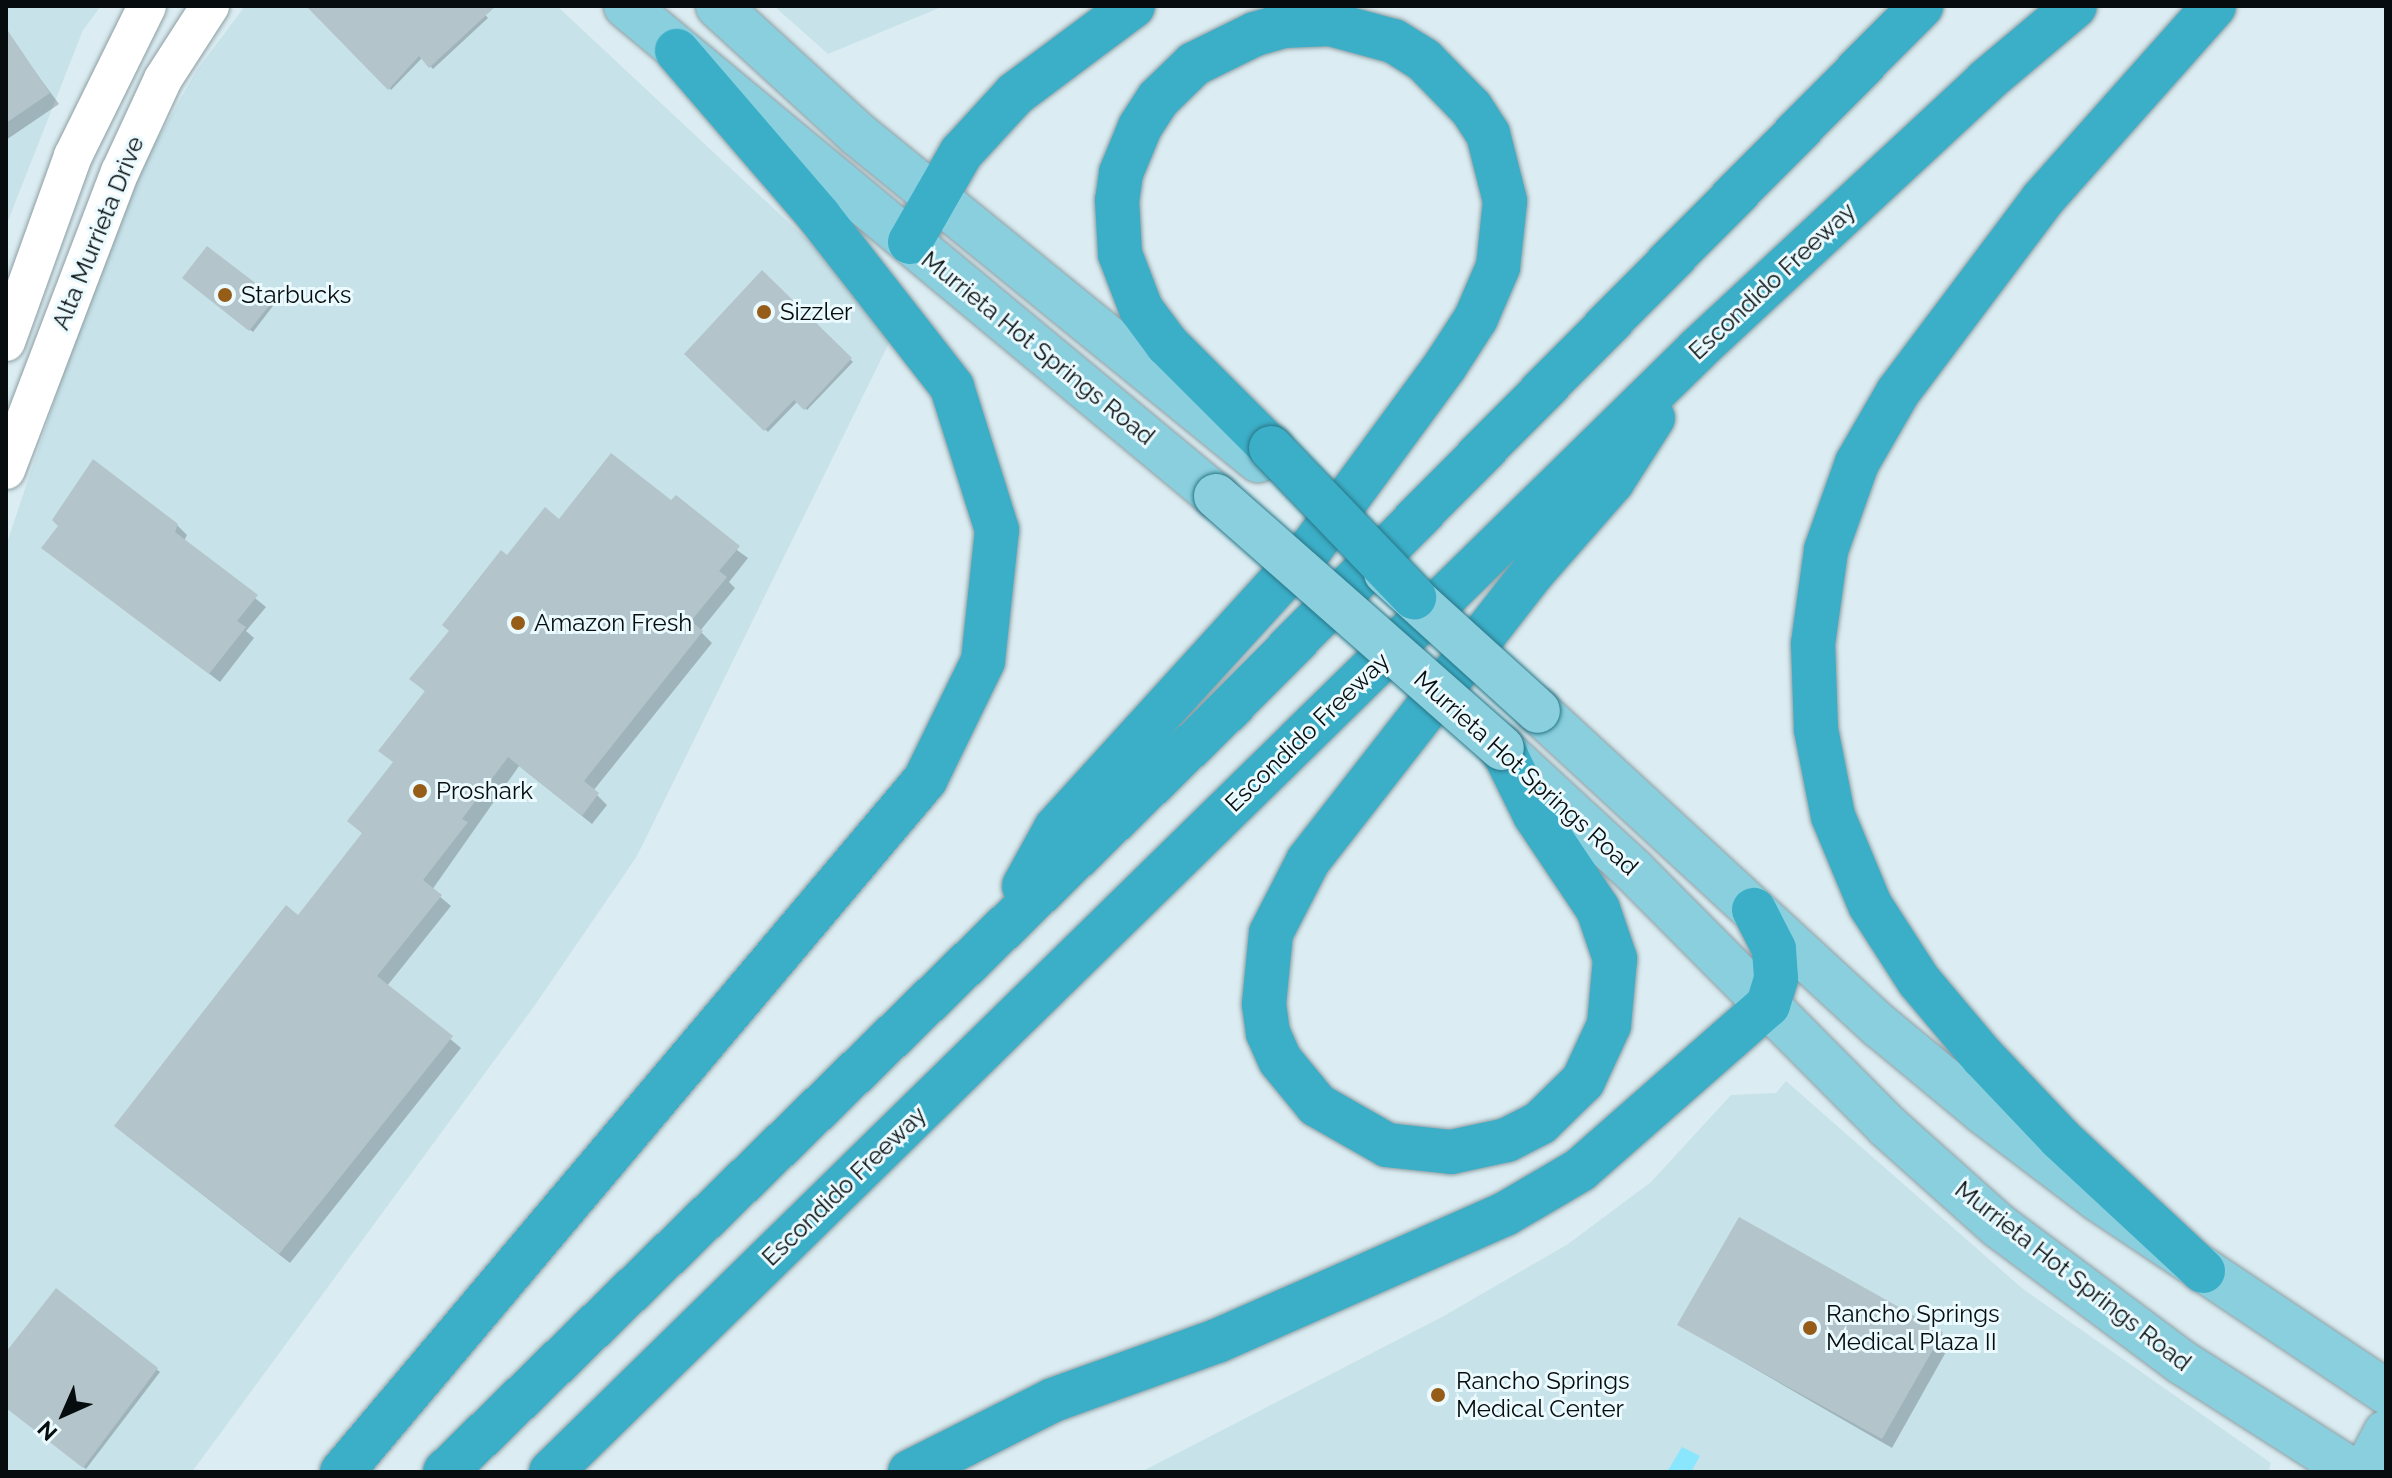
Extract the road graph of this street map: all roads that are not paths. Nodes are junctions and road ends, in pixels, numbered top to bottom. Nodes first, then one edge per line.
1 (147, 6) edge
2 (210, 6) edge
3 (626, 6) edge
4 (718, 6) edge
5 (1133, 6) edge
6 (1921, 6) edge
7 (2075, 6) edge
8 (2214, 6) edge
9 (677, 51) junction
10 (933, 195) junction
11 (910, 242) junction
12 (6, 342) edge
13 (1697, 350) junction
14 (1265, 454) junction
15 (6, 470) edge
16 (1414, 597) joint
17 (1502, 748) junction
18 (1754, 910) junction
19 (1005, 922) junction
20 (1768, 1005) junction
21 (2203, 1271) junction
22 (2386, 1392) edge
23 (2386, 1432) edge
24 (342, 1472) edge
25 (445, 1472) edge
26 (551, 1472) edge
27 (910, 1472) edge
28 (2354, 1472) edge
29 (2365, 1472) edge

1 - 12 street, Alta Murrieta Drive
2 - 15 street, Alta Murrieta Drive
3 - 9 main road, Murrieta Hot Springs Road
4 - 10 main road
5 - 10 highway
6 - 19 highway
7 - 13 highway, Escondido Freeway
8 - 21 highway
9 - 11 main road, Murrieta Hot Springs Road
9 - 24 highway
10 - 11 highway
10 - 14 main road
11 - 17 main road, Murrieta Hot Springs Road, bridge
13 - 17 highway
13 - 26 highway, Escondido Freeway
14 - 16 highway, bridge
14 - 19 highway
16 - 18 main road, bridge
17 - 20 main road, Murrieta Hot Springs Road
18 - 20 highway
18 - 21 main road
19 - 25 highway
20 - 27 highway
20 - 28 main road, Murrieta Hot Springs Road
21 - 22 main road
23 - 29 main road

